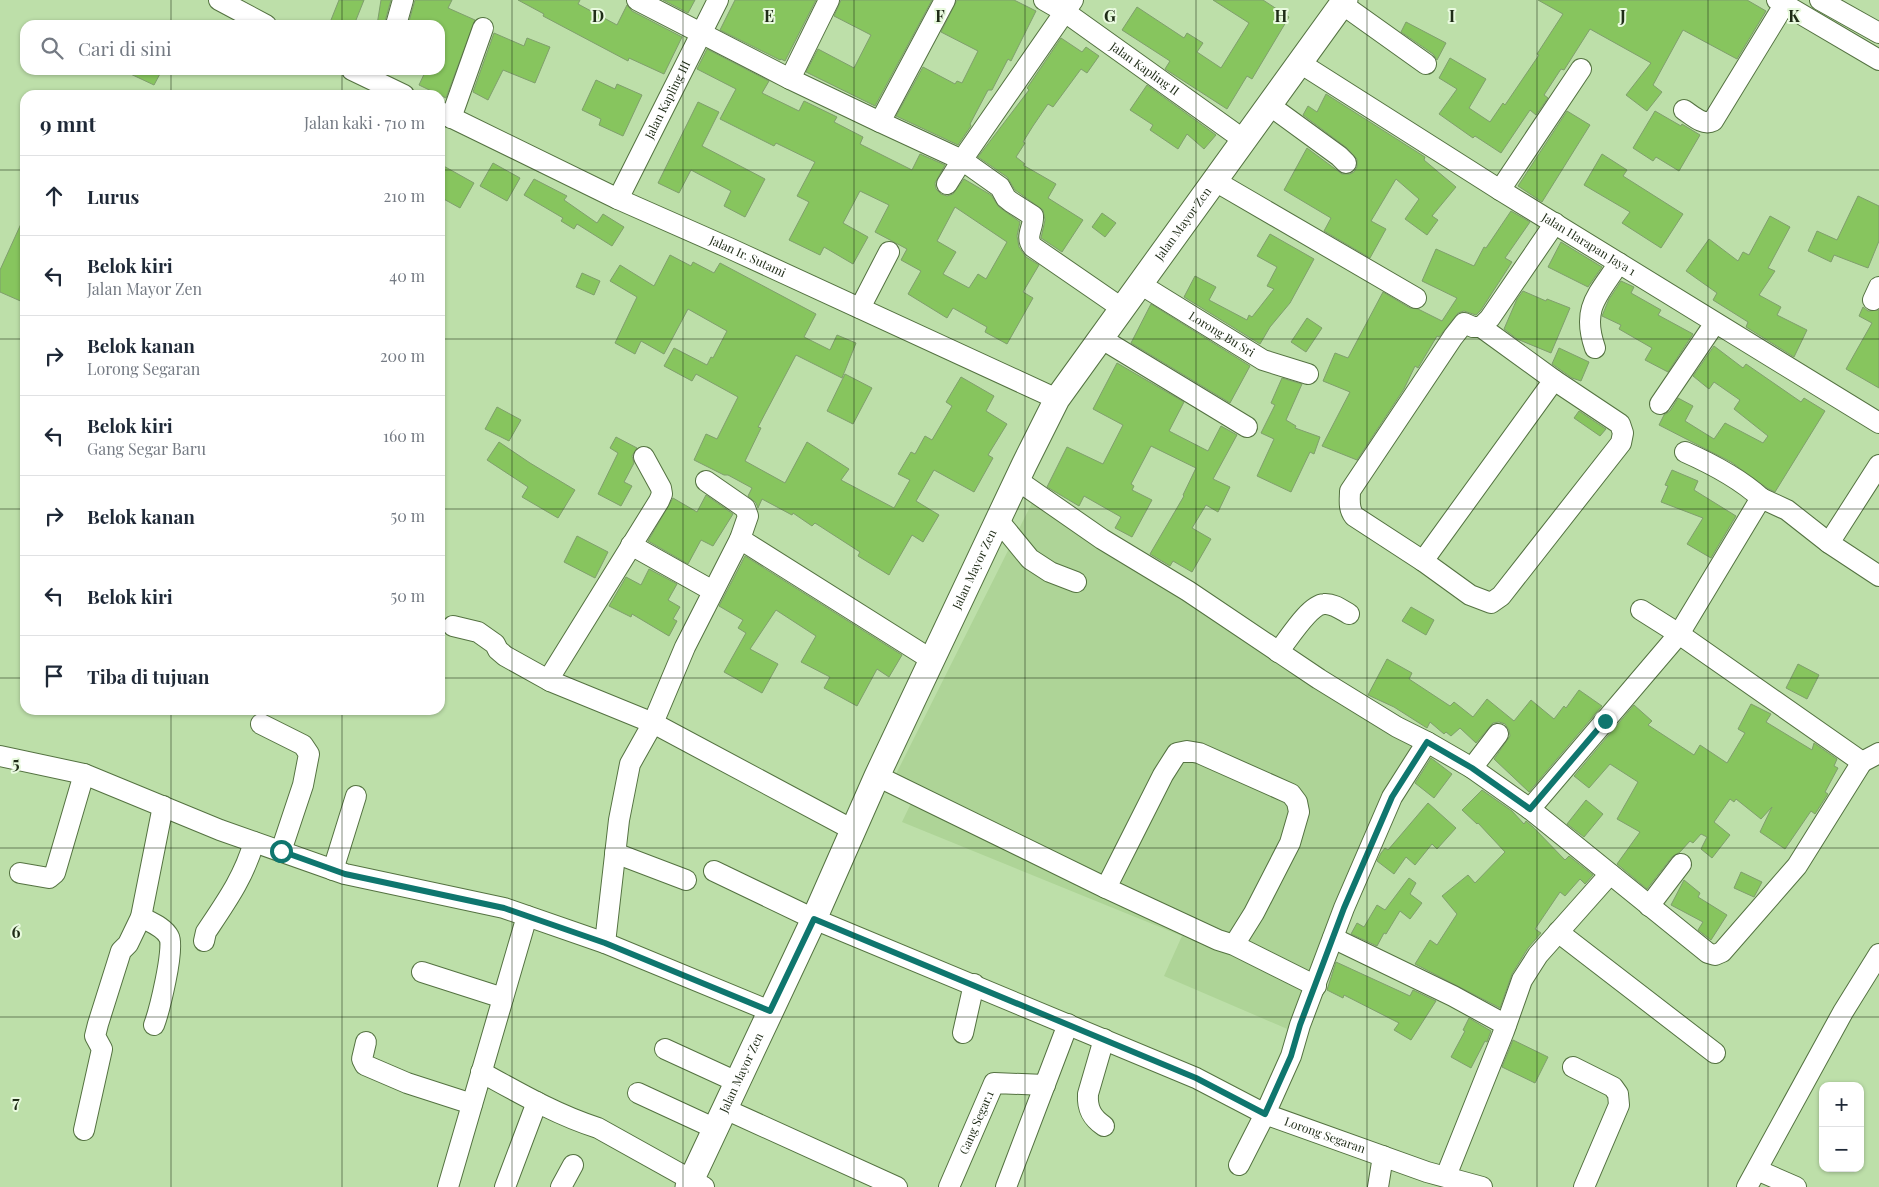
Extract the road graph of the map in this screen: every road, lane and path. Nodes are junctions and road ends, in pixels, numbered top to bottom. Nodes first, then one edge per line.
1 (219, 0) edge
2 (403, 0) edge
3 (637, 0) edge
4 (718, 0) edge
5 (829, 0) edge
6 (945, 0) edge
7 (1044, 0) edge
8 (1822, 1) edge
9 (1343, 2) edge
10 (1780, 2) edge
11 (1069, 6) edge
12 (257, 20) edge
13 (397, 20) edge
14 (1812, 21) junction
15 (483, 28) dead end
16 (703, 33) junction
17 (1879, 33) edge
18 (1879, 60) edge
19 (1300, 63) junction
20 (1426, 64) dead end
21 (1581, 69) dead end
22 (382, 76) edge
23 (790, 79) junction
24 (398, 90) edge
25 (1269, 105) junction
26 (1684, 110) dead end
27 (445, 115) edge
28 (880, 122) junction
29 (1244, 140) junction
30 (962, 160) junction
31 (1346, 163) dead end
32 (1214, 181) junction
33 (947, 184) dead end
34 (1500, 190) junction
35 (618, 199) junction
36 (1555, 223) junction
37 (889, 252) dead end
38 (1619, 263) junction
39 (1140, 284) junction
40 (1416, 298) dead end
41 (860, 308) junction
42 (1123, 309) junction
43 (1716, 323) junction
44 (1481, 327) junction
45 (1102, 339) junction
46 (1595, 348) dead end
47 (1308, 374) dead end
48 (1554, 380) junction
49 (1057, 399) junction
50 (1660, 404) dead end
51 (1879, 423) edge
52 (1247, 427) dead end
53 (1684, 452) dead end
54 (644, 457) dead end
55 (1879, 465) edge
56 (1017, 480) junction
57 (706, 481) dead end
58 (1761, 498) junction
59 (998, 520) junction
60 (740, 539) junction
61 (1828, 543) junction
62 (631, 545) junction
63 (1423, 560) junction
64 (1879, 576) edge
65 (1076, 582) dead end
66 (713, 591) junction
67 (1641, 610) dead end
68 (1349, 614) dead end
69 (453, 626) dead end
70 (1679, 634) junction
71 (1278, 652) junction
72 (932, 660) junction
73 (550, 681) junction
74 (653, 722) junction
75 (261, 724) dead end
76 (1498, 734) dead end
77 (1427, 742) junction
78 (0, 756) edge
79 (1870, 758) edge
80 (1472, 768) junction
81 (84, 774) junction
82 (877, 776) junction
83 (356, 796) dead end
84 (163, 806) junction
85 (1530, 809) junction
86 (853, 830) junction
87 (254, 842) junction
88 (281, 851) junction
89 (615, 853) junction
90 (1680, 864) dead end
91 (333, 870) junction
92 (714, 871) dead end
93 (20, 873) dead end
94 (1610, 874) junction
95 (686, 880) dead end
96 (1106, 888) junction
97 (1650, 906) junction
98 (527, 916) junction
99 (141, 917) junction
100 (814, 919) junction
101 (1558, 932) junction
102 (1333, 938) junction
103 (204, 941) dead end
104 (605, 943) junction
105 (1234, 945) junction
106 (1879, 954) edge
107 (422, 972) dead end
108 (974, 984) junction
109 (1316, 986) junction
110 (503, 998) junction
111 (770, 1011) junction
112 (1068, 1024) junction
113 (154, 1025) dead end
114 (1506, 1025) junction
115 (963, 1033) dead end
116 (1104, 1039) junction
117 (366, 1042) dead end
118 (666, 1049) dead end
119 (1715, 1054) dead end
120 (1573, 1067) dead end
121 (481, 1072) junction
122 (737, 1082) junction
123 (1045, 1085) junction
124 (638, 1093) dead end
125 (537, 1102) junction
126 (472, 1104) junction
127 (1265, 1114) junction
128 (720, 1119) junction
129 (1104, 1126) dead end
130 (84, 1130) dead end
131 (1383, 1156) junction
132 (573, 1165) dead end
133 (1238, 1165) dead end
134 (1446, 1176) junction
135 (1752, 1178) edge
136 (694, 1185) edge
137 (448, 1187) edge
138 (505, 1187) edge
139 (561, 1187) edge
140 (897, 1187) edge
141 (949, 1187) edge
142 (1006, 1187) edge
143 (1378, 1187) edge
144 (1482, 1187) edge
145 (1584, 1187) edge
146 (1796, 1187) edge

1 - 12 street
2 - 13 street
3 - 16 street
4 - 16 street, Jalan Kapling III
5 - 23 street
6 - 28 street
7 - 11 street, Jalan Kapling II
8 - 14 street
8 - 17 street
9 - 19 street, Jalan Mayor Zen
9 - 20 street
10 - 14 street
10 - 26 street
11 - 29 street, Jalan Kapling II
11 - 30 street
14 - 18 street
15 - 27 street
16 - 23 street
16 - 35 street, Jalan Kapling III
19 - 25 street, Jalan Mayor Zen
19 - 34 street, Jalan Harapan Jaya 1
21 - 34 street
22 - 24 street
23 - 28 street
25 - 29 street, Jalan Mayor Zen
25 - 31 street
27 - 35 street, Jalan Ir. Sutami
28 - 30 street
29 - 32 street, Jalan Mayor Zen
30 - 33 street
30 - 42 street
32 - 39 street, Jalan Mayor Zen
32 - 40 street
34 - 36 street, Jalan Harapan Jaya 1
35 - 41 street, Jalan Ir. Sutami
36 - 38 street, Jalan Harapan Jaya 1
36 - 44 street
37 - 41 street
38 - 43 street, Jalan Harapan Jaya 1
38 - 46 street
39 - 42 street, Jalan Mayor Zen
39 - 47 street, Lorong Bu Sri
41 - 49 street, Jalan Ir. Sutami
42 - 45 street, Jalan Mayor Zen
43 - 50 street
43 - 51 street, Jalan Harapan Jaya 1
44 - 48 street
44 - 63 street
45 - 49 street, Jalan Mayor Zen
45 - 52 street
48 - 63 street
48 - 63 street
49 - 56 street, Jalan Mayor Zen
53 - 58 street
54 - 62 street
55 - 61 street
56 - 59 street, Jalan Mayor Zen
56 - 71 street
57 - 60 street
58 - 61 street
58 - 70 street
59 - 65 street
59 - 72 street, Jalan Mayor Zen
60 - 66 street
60 - 72 street
61 - 64 street
62 - 66 street
62 - 73 street
66 - 74 street
67 - 70 street
68 - 71 street
69 - 73 street
70 - 79 street
70 - 85 street
71 - 77 street
72 - 82 street, Jalan Mayor Zen
73 - 74 street
74 - 86 street
74 - 89 street
75 - 88 street
76 - 80 street
77 - 80 street
77 - 102 street
78 - 81 street
79 - 97 street
80 - 85 street
81 - 84 street
81 - 93 street
82 - 86 street, Jalan Mayor Zen
82 - 96 street
83 - 91 street
84 - 87 street
84 - 99 street
85 - 94 street
86 - 100 street, Jalan Mayor Zen
87 - 88 street
87 - 103 street
88 - 91 street
89 - 95 street
89 - 104 street
90 - 97 street
91 - 98 street
92 - 100 street, Lorong Segaran
94 - 97 street
94 - 101 street
96 - 105 street
96 - 105 street
98 - 104 street
98 - 110 street
99 - 113 street
99 - 130 street
100 - 108 street, Lorong Segaran
100 - 111 street, Jalan Mayor Zen
101 - 114 street
101 - 119 street
102 - 109 street
102 - 114 street
104 - 111 street
105 - 109 street
106 - 135 street
107 - 110 street
108 - 112 street, Lorong Segaran
108 - 115 street
109 - 127 street
110 - 121 street
111 - 122 street, Jalan Mayor Zen
112 - 116 street, Lorong Segaran
112 - 123 street
114 - 134 street
116 - 127 street, Lorong Segaran
116 - 129 street
117 - 126 street
118 - 122 street
120 - 145 street
121 - 125 street
121 - 126 street
122 - 128 street, Jalan Mayor Zen
123 - 141 street, Gang Segar.1
123 - 142 street
124 - 128 street
125 - 136 street
125 - 138 street
126 - 137 street
127 - 131 street, Lorong Segaran
127 - 133 street
128 - 136 street, Jalan Mayor Zen
128 - 140 street
131 - 134 street, Lorong Segaran
131 - 143 street
132 - 139 street
134 - 144 street, Lorong Segaran
135 - 146 street

